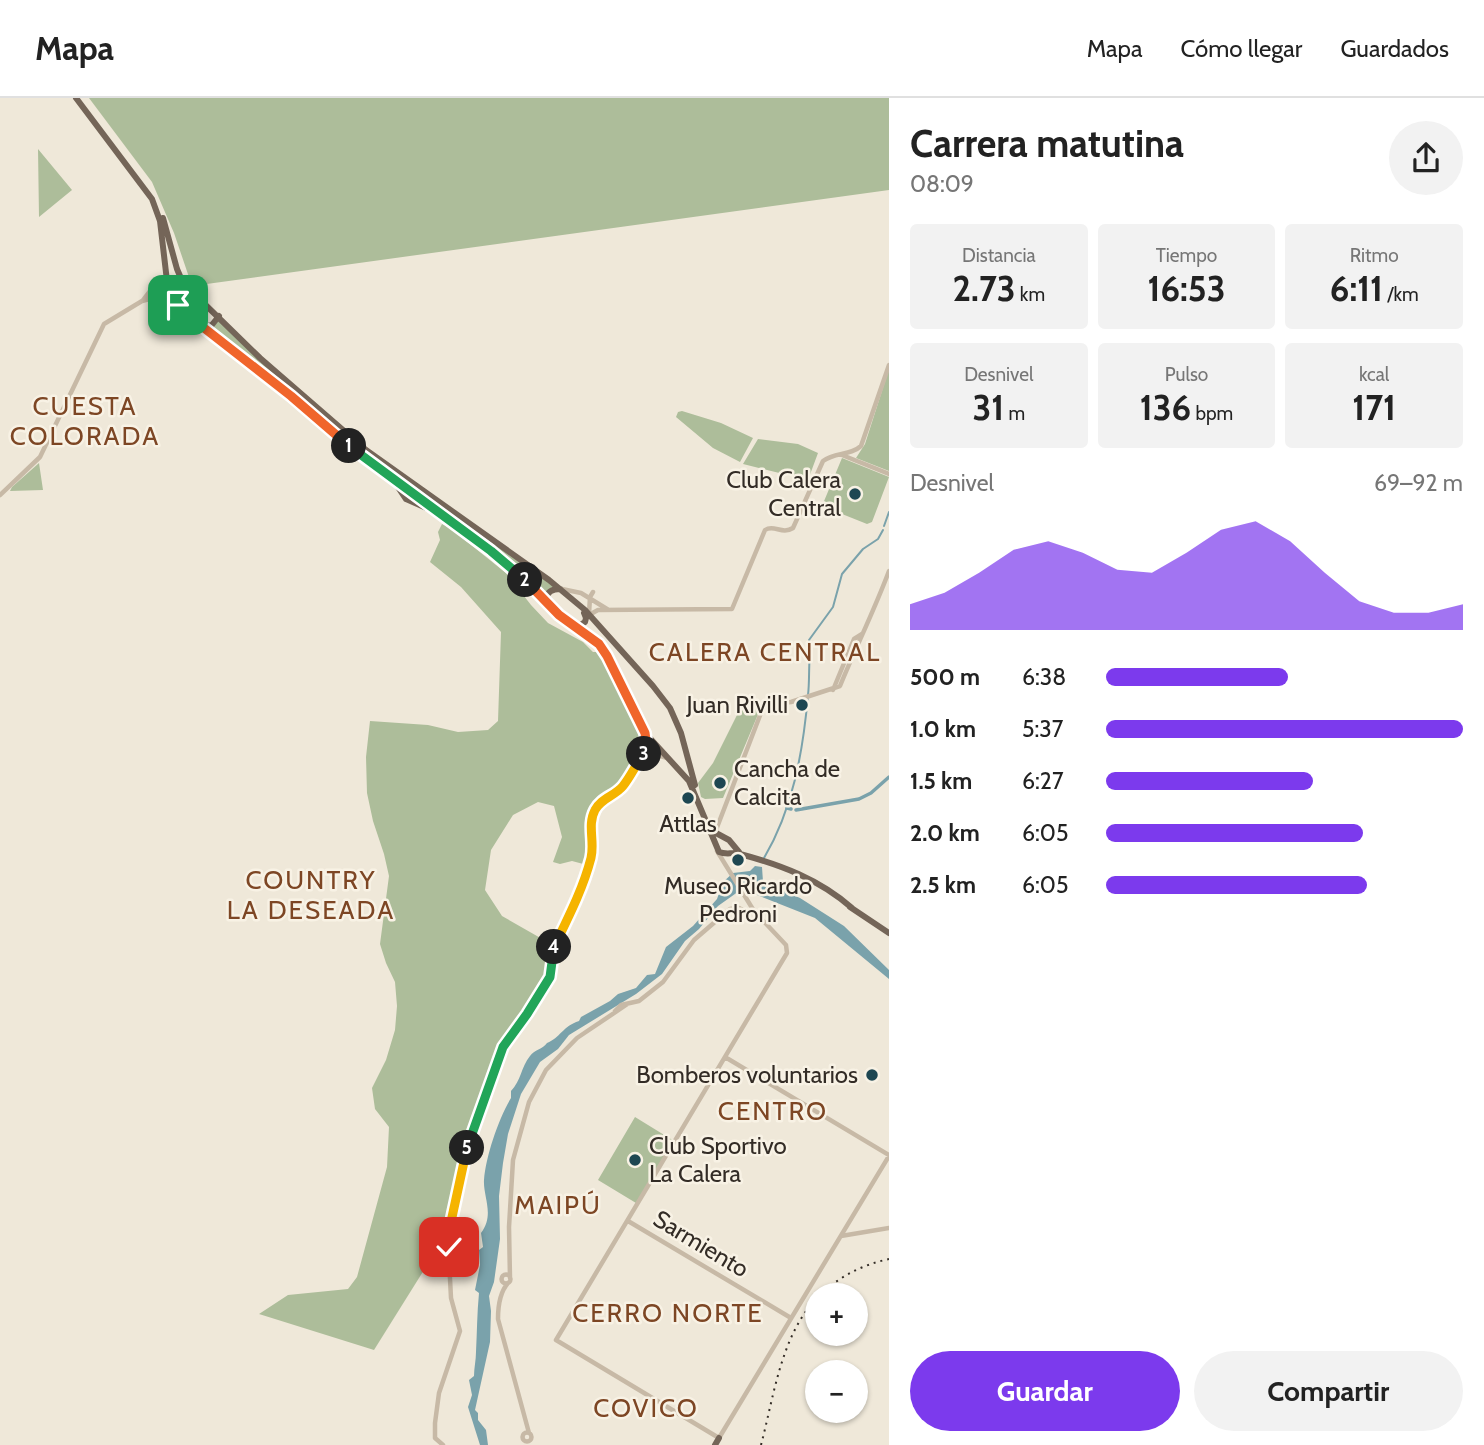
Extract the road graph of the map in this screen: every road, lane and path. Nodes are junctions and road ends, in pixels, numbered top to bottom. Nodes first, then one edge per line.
1 (78, 98) edge
2 (153, 288) dead end
3 (181, 289) junction
4 (166, 294) junction
5 (199, 299) junction
6 (142, 301) junction
7 (207, 306) junction
8 (186, 314) junction
9 (219, 316) junction
10 (194, 321) junction
11 (215, 323) junction
12 (889, 365) edge
13 (858, 449) junction
14 (841, 454) junction
15 (856, 460) junction
16 (889, 474) edge
17 (0, 495) edge
18 (889, 571) edge
19 (560, 589) junction
20 (593, 592) dead end
21 (590, 599) junction
22 (555, 612) junction
23 (615, 612) junction
24 (588, 618) junction
25 (570, 624) junction
26 (863, 634) junction
27 (833, 690) junction
28 (645, 733) junction
29 (641, 758) junction
30 (667, 758) junction
31 (690, 776) junction
32 (716, 833) junction
33 (730, 841) junction
34 (717, 849) junction
35 (729, 853) junction
36 (744, 855) junction
37 (729, 868) junction
38 (754, 911) junction
39 (889, 933) edge
40 (725, 1057) junction
41 (889, 1155) edge
42 (628, 1221) junction
43 (846, 1227) junction
44 (889, 1228) edge
45 (850, 1234) junction
46 (840, 1236) junction
47 (791, 1318) junction
48 (524, 1440) edge
49 (717, 1442) edge
50 (443, 1445) edge

1 - 4 main road
1 - 5 main road
2 - 6 street
3 - 4 main road
3 - 5 main road
3 - 8 main road
4 - 6 street
4 - 8 main road
5 - 7 main road
6 - 17 street
7 - 9 main road
7 - 11 main road
8 - 10 main road
9 - 11 main road
9 - 19 main road
10 - 11 main road
10 - 22 main road
12 - 13 street
13 - 14 street
13 - 15 street
14 - 15 street
14 - 23 street
15 - 16 street
18 - 26 street
19 - 21 street
19 - 22 main road
19 - 24 main road
20 - 21 street
21 - 23 street
21 - 24 street
22 - 25 main road
23 - 24 street
24 - 25 main road
24 - 31 main road
25 - 28 main road
26 - 27 street
26 - 27 street
27 - 32 street
28 - 29 street
28 - 30 main road
29 - 30 street
29 - 50 street
30 - 31 main road
31 - 32 main road
31 - 34 main road
32 - 33 main road
33 - 34 main road
33 - 35 main road
33 - 36 main road
34 - 35 main road
34 - 37 street
35 - 36 main road
35 - 37 street
36 - 39 main road
37 - 38 street
38 - 40 street
38 - 48 street
40 - 41 street
40 - 42 street
41 - 43 street
42 - 47 street, Sarmiento
42 - 49 street
43 - 45 street
43 - 46 street
44 - 45 street
45 - 46 street
46 - 47 street
47 - 49 street

